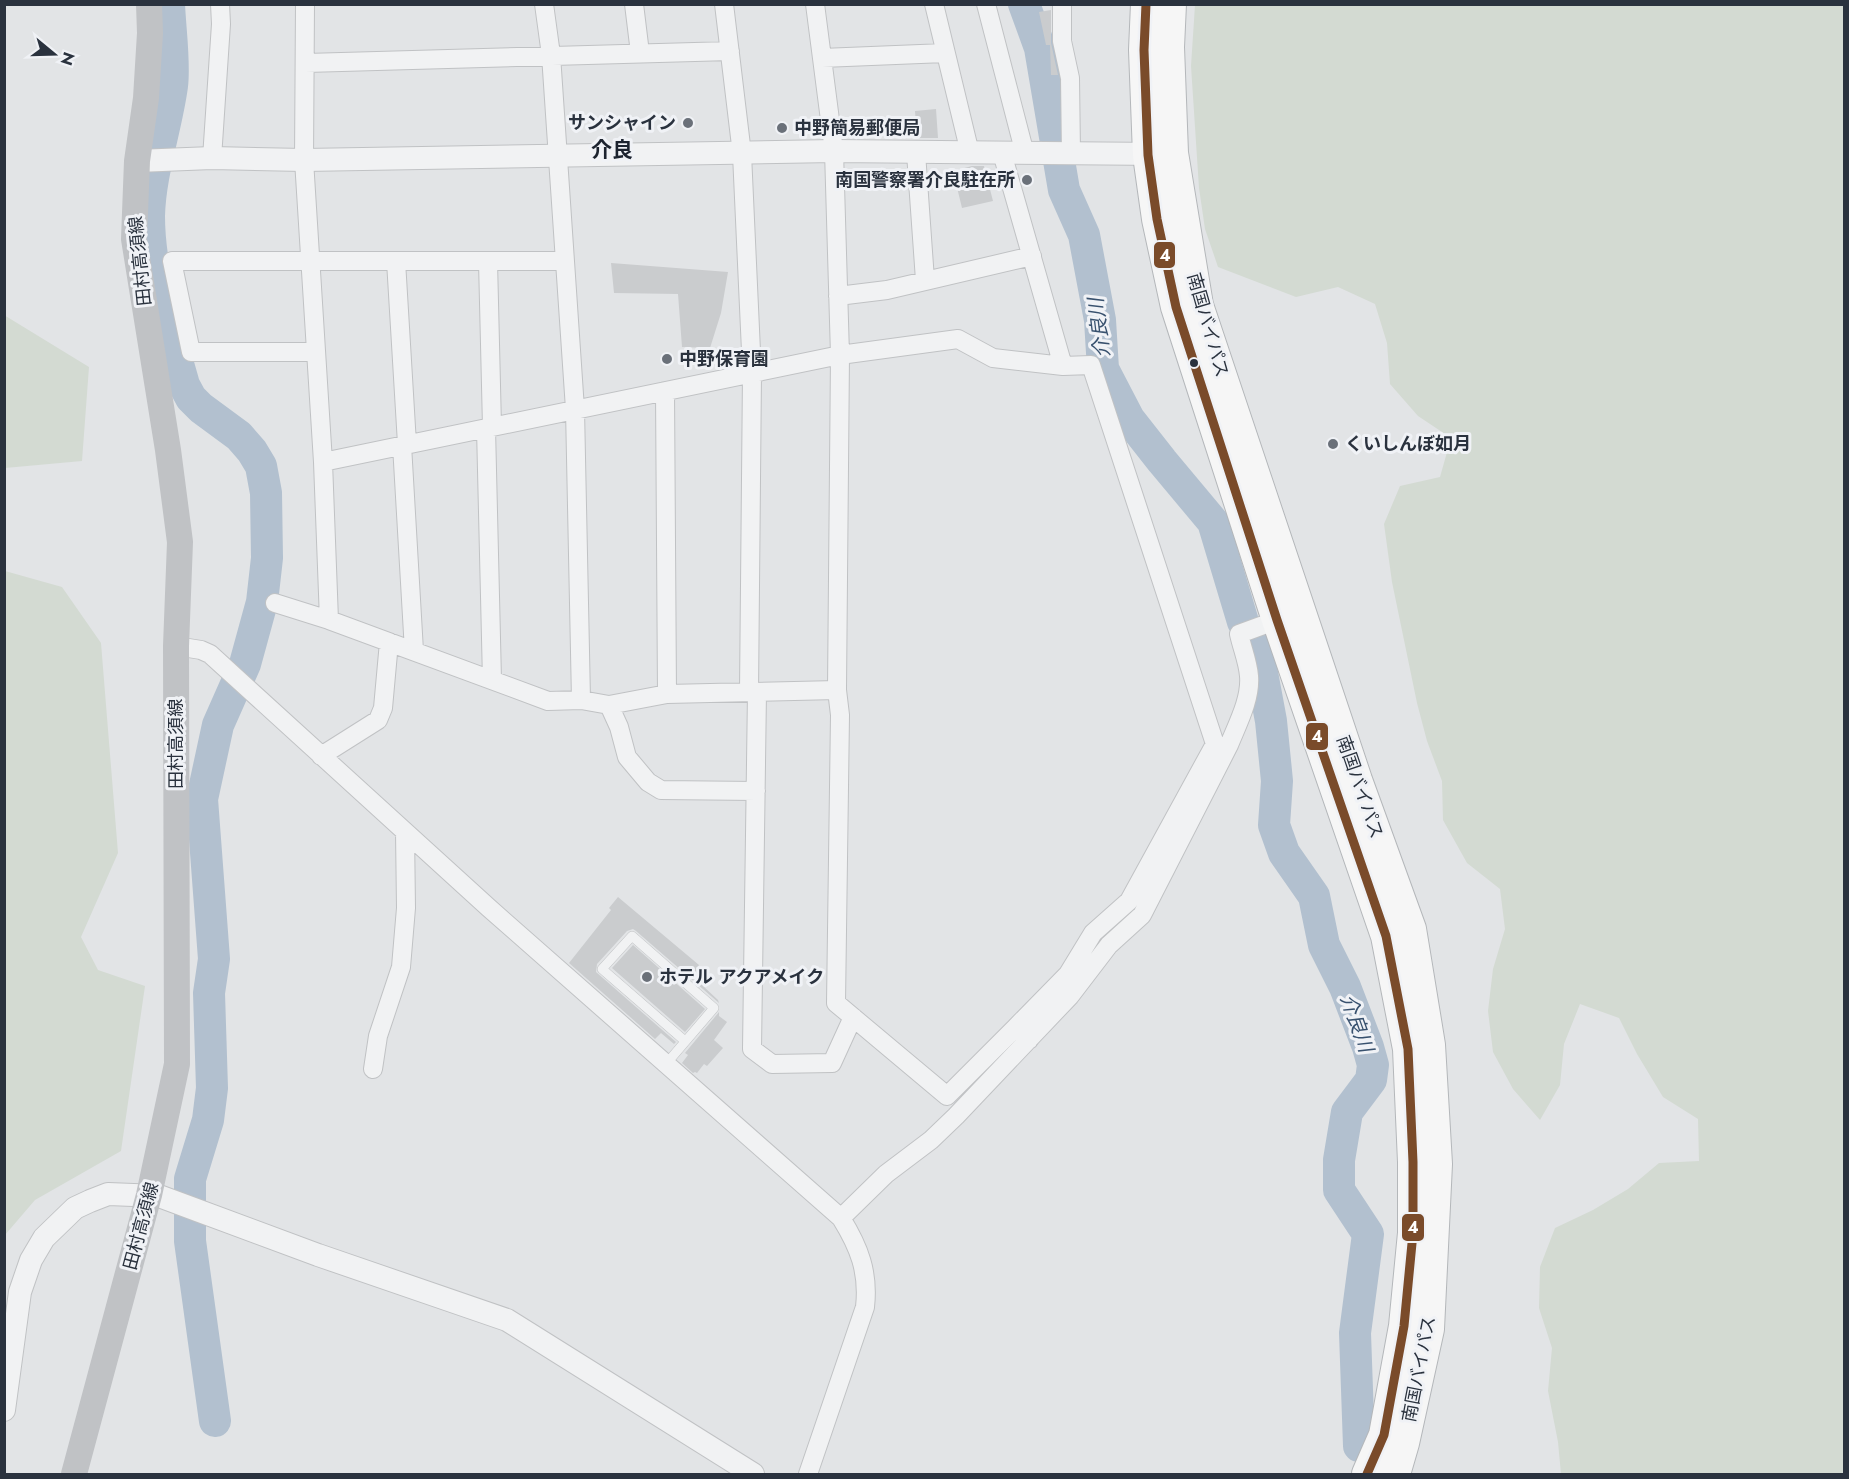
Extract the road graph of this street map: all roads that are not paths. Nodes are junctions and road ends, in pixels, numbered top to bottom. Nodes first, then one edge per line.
1 (150, 4) edge
2 (220, 4) edge
3 (305, 4) edge
4 (544, 4) edge
5 (634, 4) edge
6 (724, 4) edge
7 (815, 4) edge
8 (934, 4) edge
9 (986, 4) edge
10 (1062, 4) edge
11 (1146, 4) edge
12 (1171, 4) edge
13 (730, 51) junction
14 (640, 53) junction
15 (945, 53) junction
16 (551, 55) junction
17 (822, 58) junction
18 (306, 63) junction
19 (834, 152) junction
20 (916, 153) junction
21 (970, 153) junction
22 (1002, 153) junction
23 (1051, 153) junction
24 (742, 154) junction
25 (1160, 154) junction
26 (558, 156) junction
27 (212, 158) junction
28 (149, 160) junction
29 (304, 160) junction
30 (1032, 256) junction
31 (310, 260) junction
32 (396, 261) junction
33 (488, 261) junction
34 (565, 261) junction
35 (926, 280) junction
36 (838, 296) junction
37 (316, 352) junction
38 (840, 355) junction
39 (1063, 366) junction
40 (752, 373) junction
41 (665, 391) junction
42 (575, 409) junction
43 (489, 427) junction
44 (405, 445) junction
45 (323, 462) junction
46 (274, 603) dead end
47 (329, 620) junction
48 (1277, 620) junction
49 (388, 642) junction
50 (176, 646) junction
51 (414, 651) junction
52 (492, 680) junction
53 (837, 690) junction
54 (753, 692) junction
55 (668, 694) junction
56 (581, 700) junction
57 (609, 705) junction
58 (321, 756) junction
59 (756, 791) junction
60 (405, 832) junction
61 (853, 1017) junction
62 (1016, 1026) junction
63 (1029, 1040) junction
64 (685, 1041) junction
65 (666, 1064) junction
66 (373, 1069) dead end
67 (150, 1195) junction
68 (841, 1218) junction
69 (4, 1410) edge
70 (74, 1474) edge
71 (753, 1474) edge
72 (808, 1474) edge
73 (1367, 1474) edge
74 (1395, 1474) edge

1 - 28 main road, 田村高須線
2 - 27 street
3 - 18 street
4 - 16 street
5 - 14 street
6 - 13 street
7 - 17 street
8 - 15 street
9 - 23 street
10 - 23 street
11 - 25 highway, 南国バイパス
12 - 25 highway, 南国バイパス
13 - 14 street
13 - 24 street
14 - 16 street
15 - 17 street
15 - 21 street
16 - 18 street
16 - 26 street
17 - 19 street
18 - 29 street
19 - 20 street
19 - 24 street
19 - 36 street
20 - 21 street
20 - 35 street
21 - 22 street
22 - 23 street
22 - 30 street
23 - 25 street
24 - 26 street
24 - 40 street
25 - 48 highway, 南国バイパス
25 - 74 highway, 南国バイパス
26 - 29 street
26 - 34 street
27 - 28 street
27 - 29 street
28 - 50 main road, 田村高須線
29 - 31 street
30 - 35 street
30 - 39 street
31 - 32 street
31 - 37 street
31 - 37 street
32 - 33 street
32 - 44 street
33 - 34 street
33 - 43 street
34 - 42 street
35 - 36 street
36 - 38 street
37 - 45 street
38 - 39 street
38 - 40 street
38 - 53 street
39 - 62 street
40 - 41 street
40 - 54 street
41 - 42 street
41 - 55 street
42 - 43 street
42 - 56 street
43 - 44 street
43 - 52 street
44 - 45 street
44 - 51 street
45 - 47 street
46 - 47 street
47 - 49 street
48 - 63 street
48 - 73 highway, 南国バイパス
49 - 51 street
49 - 58 street
50 - 58 street
50 - 67 main road, 田村高須線
51 - 52 street
52 - 56 street
53 - 54 street
53 - 61 street
54 - 55 street
54 - 59 street
55 - 57 street
56 - 57 street
57 - 59 street
58 - 60 street
59 - 61 street
60 - 65 street
60 - 66 street
61 - 62 street
62 - 63 street
63 - 68 street
64 - 64 lane
64 - 65 lane
65 - 68 street
67 - 69 street
67 - 70 main road, 田村高須線
67 - 71 street
68 - 72 street

